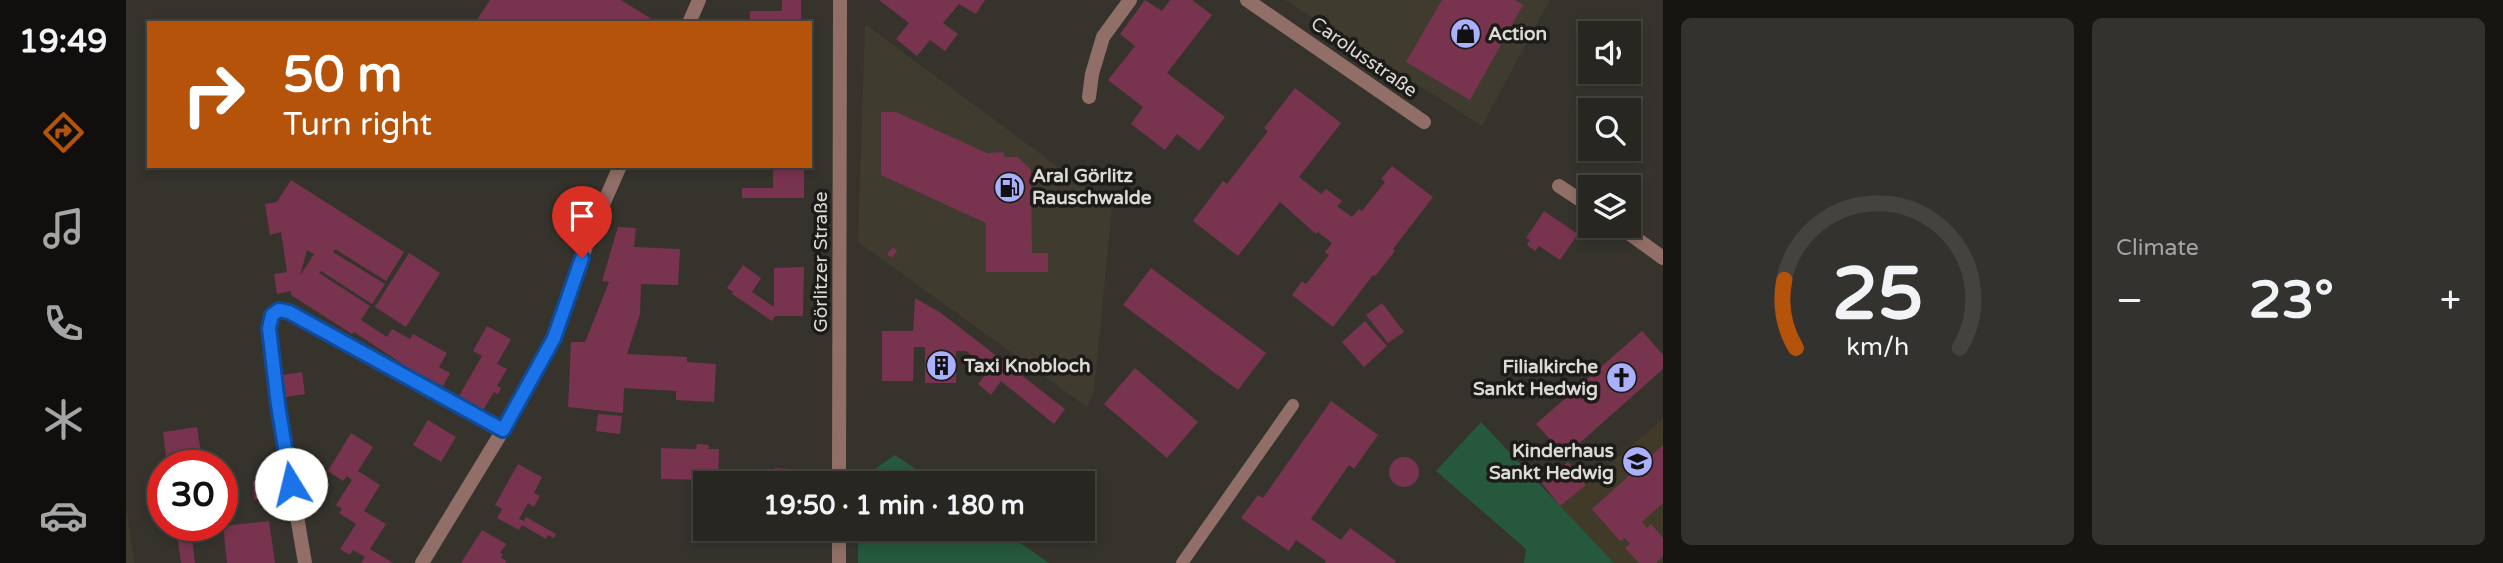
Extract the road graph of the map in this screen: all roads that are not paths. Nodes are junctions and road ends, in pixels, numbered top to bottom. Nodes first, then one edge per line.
1 (840, 0) edge
2 (1130, 0) edge
3 (1247, 0) edge
4 (695, 2) edge
5 (690, 21) edge
6 (1089, 97) dead end
7 (1424, 122) dead end
8 (619, 168) edge
9 (1559, 186) dead end
10 (1578, 198) edge
11 (1636, 238) edge
12 (1663, 258) edge
13 (269, 328) joint
14 (1293, 405) dead end
15 (503, 430) junction
16 (839, 471) edge
17 (839, 541) edge
18 (305, 563) edge
19 (422, 563) edge
20 (839, 563) edge
21 (1182, 563) edge

1 - 16 street, Görlitzer Straße
2 - 6 street
3 - 7 street, Carolusstraße
4 - 5 street
8 - 15 street
9 - 10 street
11 - 12 street
13 - 15 lane
13 - 18 street
14 - 21 lane
15 - 19 street
17 - 20 street

